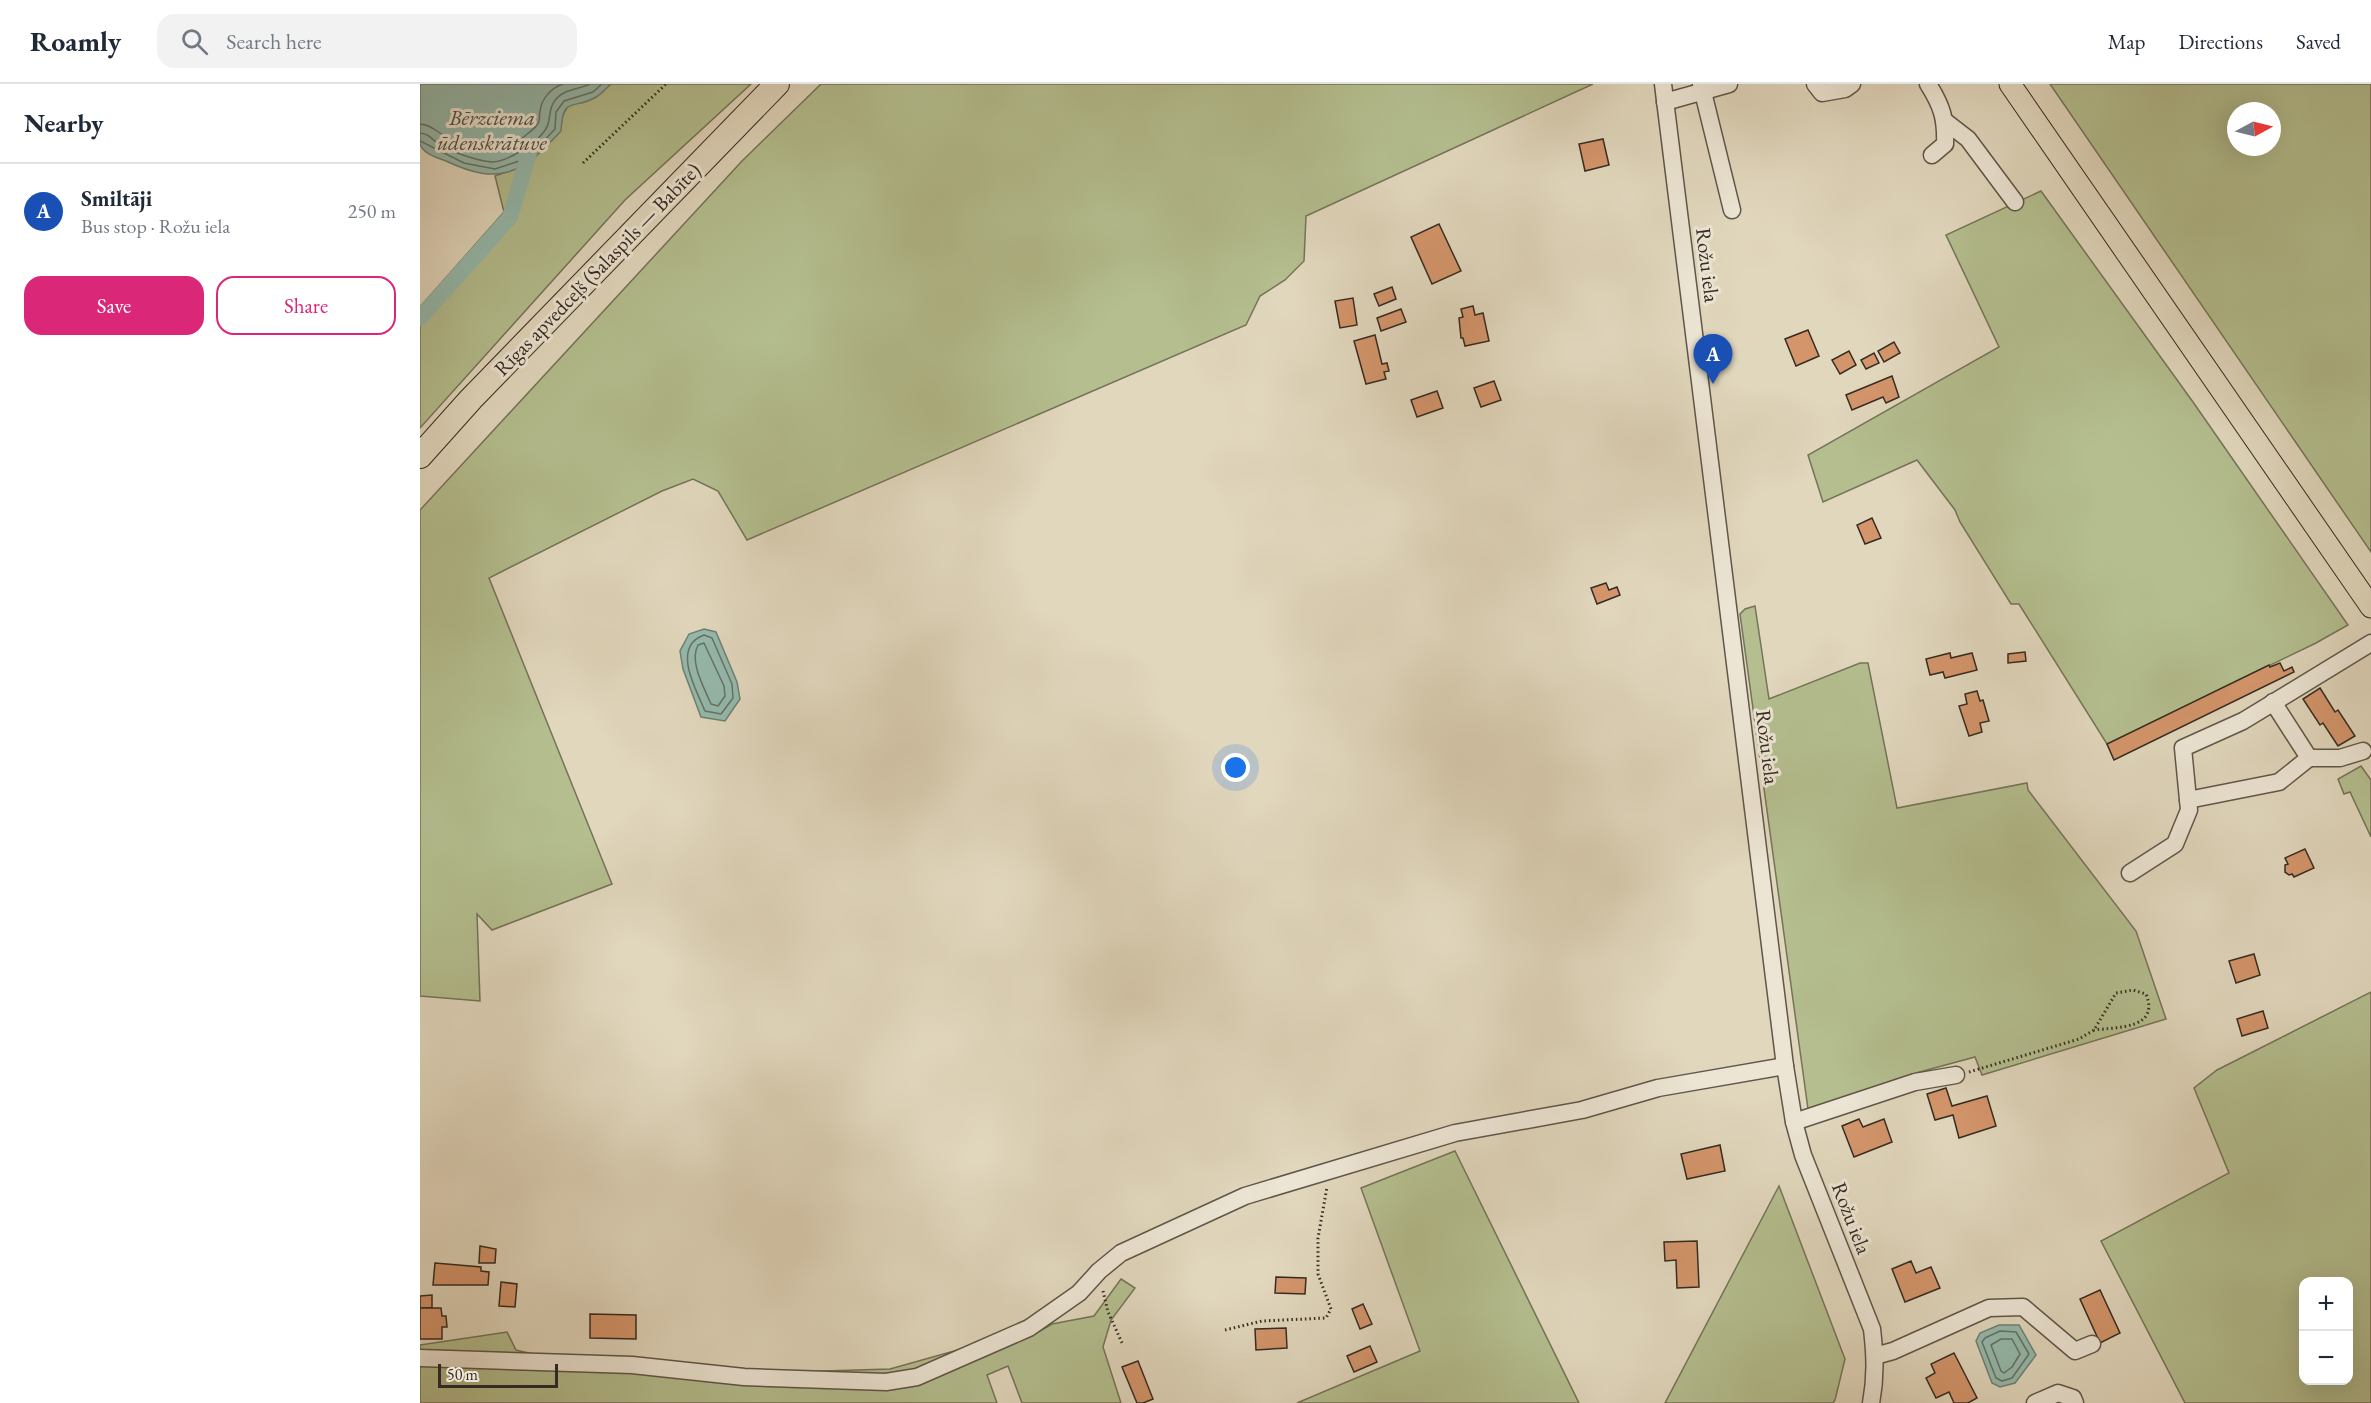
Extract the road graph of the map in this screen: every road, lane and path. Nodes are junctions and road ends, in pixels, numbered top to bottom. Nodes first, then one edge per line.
1 (666, 84) edge
2 (777, 84) edge
3 (1663, 84) edge
4 (1729, 84) edge
5 (1815, 84) edge
6 (1852, 84) edge
7 (1928, 84) edge
8 (2010, 84) edge
9 (1702, 88) edge
10 (1665, 102) junction
11 (1946, 122) junction
12 (1932, 155) dead end
13 (583, 163) dead end
14 (2015, 202) dead end
15 (1732, 210) dead end
16 (420, 456) edge
17 (2371, 607) edge
18 (2371, 643) edge
19 (2273, 702) junction
20 (2363, 751) dead end
21 (2309, 758) junction
22 (2188, 800) junction
23 (2130, 873) dead end
24 (2094, 1030) junction
25 (1785, 1066) junction
26 (1956, 1075) joint
27 (1794, 1122) junction
28 (1330, 1169) junction
29 (1099, 1271) junction
30 (1225, 1330) dead end
31 (2092, 1344) dead end
32 (1123, 1346) dead end
33 (1875, 1356) junction
34 (420, 1358) edge
35 (1871, 1403) edge
36 (2035, 1403) edge
37 (2075, 1403) edge

1 - 13 path
2 - 16 highway, Rīgas apvedceļš (Salaspils — Babīte)
3 - 10 street, Rožu iela
4 - 9 street
5 - 6 street
7 - 11 street
8 - 17 main road
9 - 10 street
9 - 15 street
10 - 25 street, Rožu iela
11 - 12 street
11 - 14 street
18 - 19 street
19 - 21 street
19 - 22 street
20 - 21 street
21 - 22 street
22 - 23 street
24 - 24 path
24 - 26 path
25 - 27 street, Rožu iela
25 - 28 street
26 - 27 street
27 - 33 street, Rožu iela
28 - 29 street
28 - 30 path
29 - 32 path
29 - 34 street
31 - 33 street
33 - 35 street, Rožu iela
36 - 37 street

